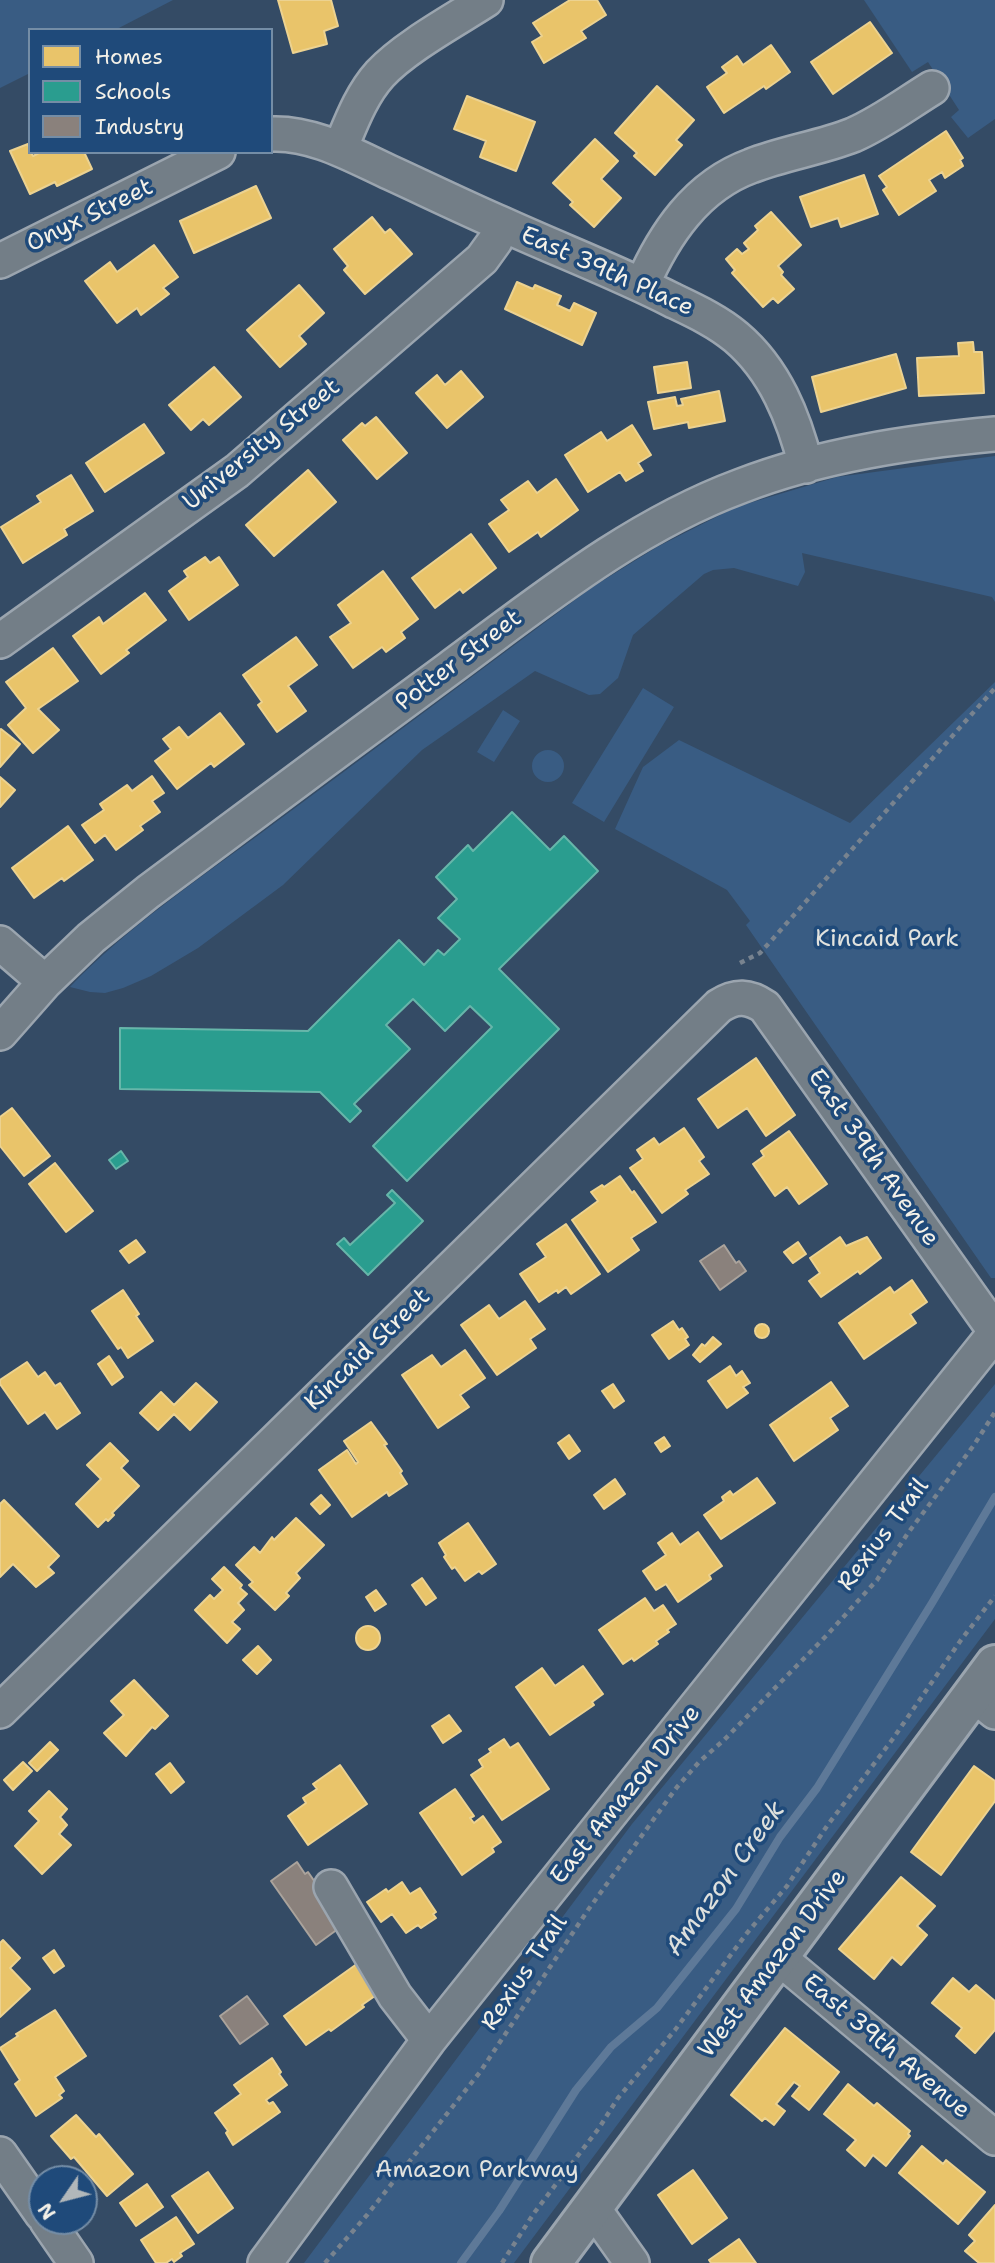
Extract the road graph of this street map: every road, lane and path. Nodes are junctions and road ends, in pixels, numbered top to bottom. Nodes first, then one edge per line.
1 (486, 0) edge
2 (932, 88) dead end
3 (273, 134) edge
4 (340, 149) junction
5 (214, 154) edge
6 (502, 224) junction
7 (0, 261) edge
8 (642, 285) junction
9 (995, 434) edge
10 (806, 466) junction
11 (0, 641) edge
12 (995, 688) edge
13 (0, 943) edge
14 (740, 963) dead end
15 (45, 982) junction
16 (742, 997) joint
17 (0, 1033) edge
18 (995, 1332) edge
19 (995, 1412) edge
20 (995, 1596) edge
21 (988, 1690) edge
22 (0, 1711) edge
23 (331, 1887) dead end
24 (778, 1957) junction
25 (429, 2040) junction
26 (995, 2138) edge
27 (0, 2154) edge
28 (28, 2194) edge
29 (593, 2208) junction
30 (57, 2235) edge
31 (76, 2263) edge
32 (265, 2263) edge
33 (324, 2263) edge
34 (502, 2263) edge
35 (551, 2263) edge
36 (632, 2263) edge

1 - 4 street
2 - 8 street
3 - 4 street
4 - 6 street, East 39th Place
5 - 7 street, Onyx Street
6 - 8 street, East 39th Place
6 - 11 street, University Street
8 - 10 street, East 39th Place
9 - 10 street, Potter Street
10 - 15 street, Potter Street
12 - 14 path
13 - 15 street
15 - 17 street, Potter Street
16 - 18 street, East 39th Avenue
16 - 22 street, Kincaid Street
18 - 25 street, East Amazon Drive
19 - 33 path, Rexius Trail
20 - 34 path
21 - 24 main road, West Amazon Drive
23 - 25 street
24 - 26 street, East 39th Avenue
24 - 29 main road, West Amazon Drive
25 - 32 street, East Amazon Drive
27 - 28 street
29 - 35 main road, West Amazon Drive
29 - 36 street
30 - 31 street

